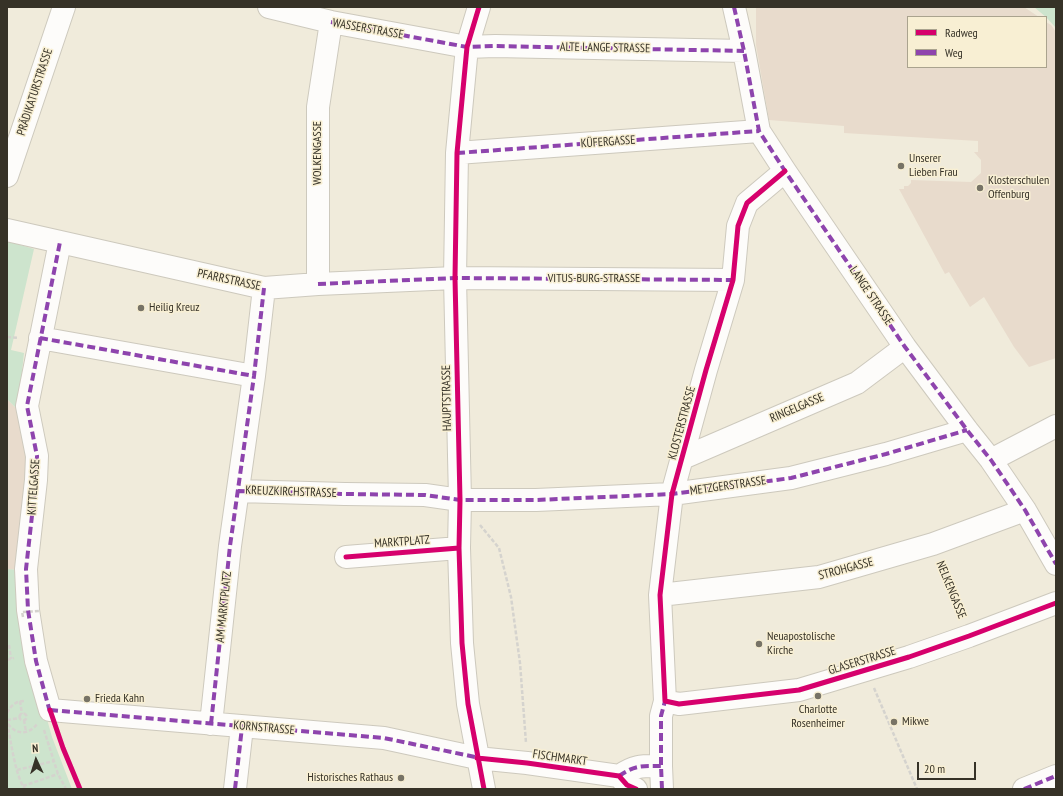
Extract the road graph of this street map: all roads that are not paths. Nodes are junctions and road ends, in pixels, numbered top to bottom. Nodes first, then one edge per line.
1 (64, 7) edge
2 (270, 7) edge
3 (479, 7) edge
4 (734, 7) edge
5 (331, 22) junction
6 (467, 47) junction
7 (744, 51) junction
8 (759, 131) junction
9 (457, 153) junction
10 (785, 171) junction
11 (7, 176) edge
12 (7, 230) edge
13 (60, 242) junction
14 (455, 278) junction
15 (733, 280) junction
16 (318, 284) junction
17 (264, 288) junction
18 (40, 338) junction
19 (906, 347) junction
20 (254, 376) junction
21 (1056, 426) edge
22 (967, 430) junction
23 (683, 458) junction
24 (991, 460) junction
25 (238, 490) junction
26 (672, 494) junction
27 (460, 500) junction
28 (1025, 510) junction
29 (459, 548) junction
30 (346, 557) dead end
31 (1056, 564) edge
32 (660, 595) junction
33 (1056, 603) edge
34 (665, 701) junction
35 (44, 719) joint
36 (211, 724) junction
37 (242, 727) junction
38 (477, 758) junction
39 (661, 766) junction
40 (1056, 776) edge
41 (628, 782) edge
42 (234, 789) edge
43 (484, 789) edge
44 (662, 789) edge
45 (1024, 789) edge

1 - 11 street, PRÄDIKATURSTRASSE
2 - 5 street, WASSERSTRASSE
3 - 6 street, HAUPTSTRASSE
4 - 7 street, LANGE STRASSE
5 - 6 street, WASSERSTRASSE
5 - 16 street, WOLKENGASSE
6 - 7 street, ALTE LANGE STRASSE
6 - 9 street, HAUPTSTRASSE
7 - 8 street, LANGE STRASSE
8 - 9 street, KÜFERGASSE
8 - 10 street, LANGE STRASSE
9 - 14 street, HAUPTSTRASSE
10 - 15 street, KLOSTERSTRASSE
10 - 19 street, LANGE STRASSE
12 - 13 street, PFARRSTRASSE
13 - 17 street, PFARRSTRASSE
13 - 18 street, KITTELGASSE
14 - 15 street, VITUS-BURG-STRASSE
14 - 16 street, PFARRSTRASSE
14 - 27 street, HAUPTSTRASSE
15 - 23 street, KLOSTERSTRASSE
16 - 17 street, PFARRSTRASSE
17 - 20 street, KREUZKIRCHSTRASSE
18 - 20 street
18 - 35 street, KITTELGASSE
19 - 22 street, LANGE STRASSE
19 - 23 street, RINGELGASSE
20 - 25 street, KREUZKIRCHSTRASSE
21 - 24 street
22 - 24 street, LANGE STRASSE
22 - 26 street, METZGERSTRASSE
23 - 26 street, KLOSTERSTRASSE
24 - 28 street, LANGE STRASSE
25 - 27 street, KREUZKIRCHSTRASSE
25 - 36 street, AM MARKTPLATZ
26 - 27 street, METZGERSTRASSE
26 - 32 street, KLOSTERSTRASSE
27 - 29 street, HAUPTSTRASSE
28 - 31 street, LANGE STRASSE
28 - 32 street, STROHGASSE
29 - 30 street, MARKTPLATZ
29 - 38 street, HAUPTSTRASSE
32 - 34 street, KLOSTERSTRASSE
33 - 34 street, GLASERSTRASSE
34 - 39 street, KLOSTERSTRASSE
35 - 36 street, KORNSTRASSE
36 - 37 street, KORNSTRASSE
37 - 38 street, KORNSTRASSE
37 - 42 street
38 - 41 street, FISCHMARKT
38 - 43 street, HAUPTSTRASSE
39 - 41 street, FISCHMARKT
39 - 44 street, KLOSTERSTRASSE
40 - 45 street

